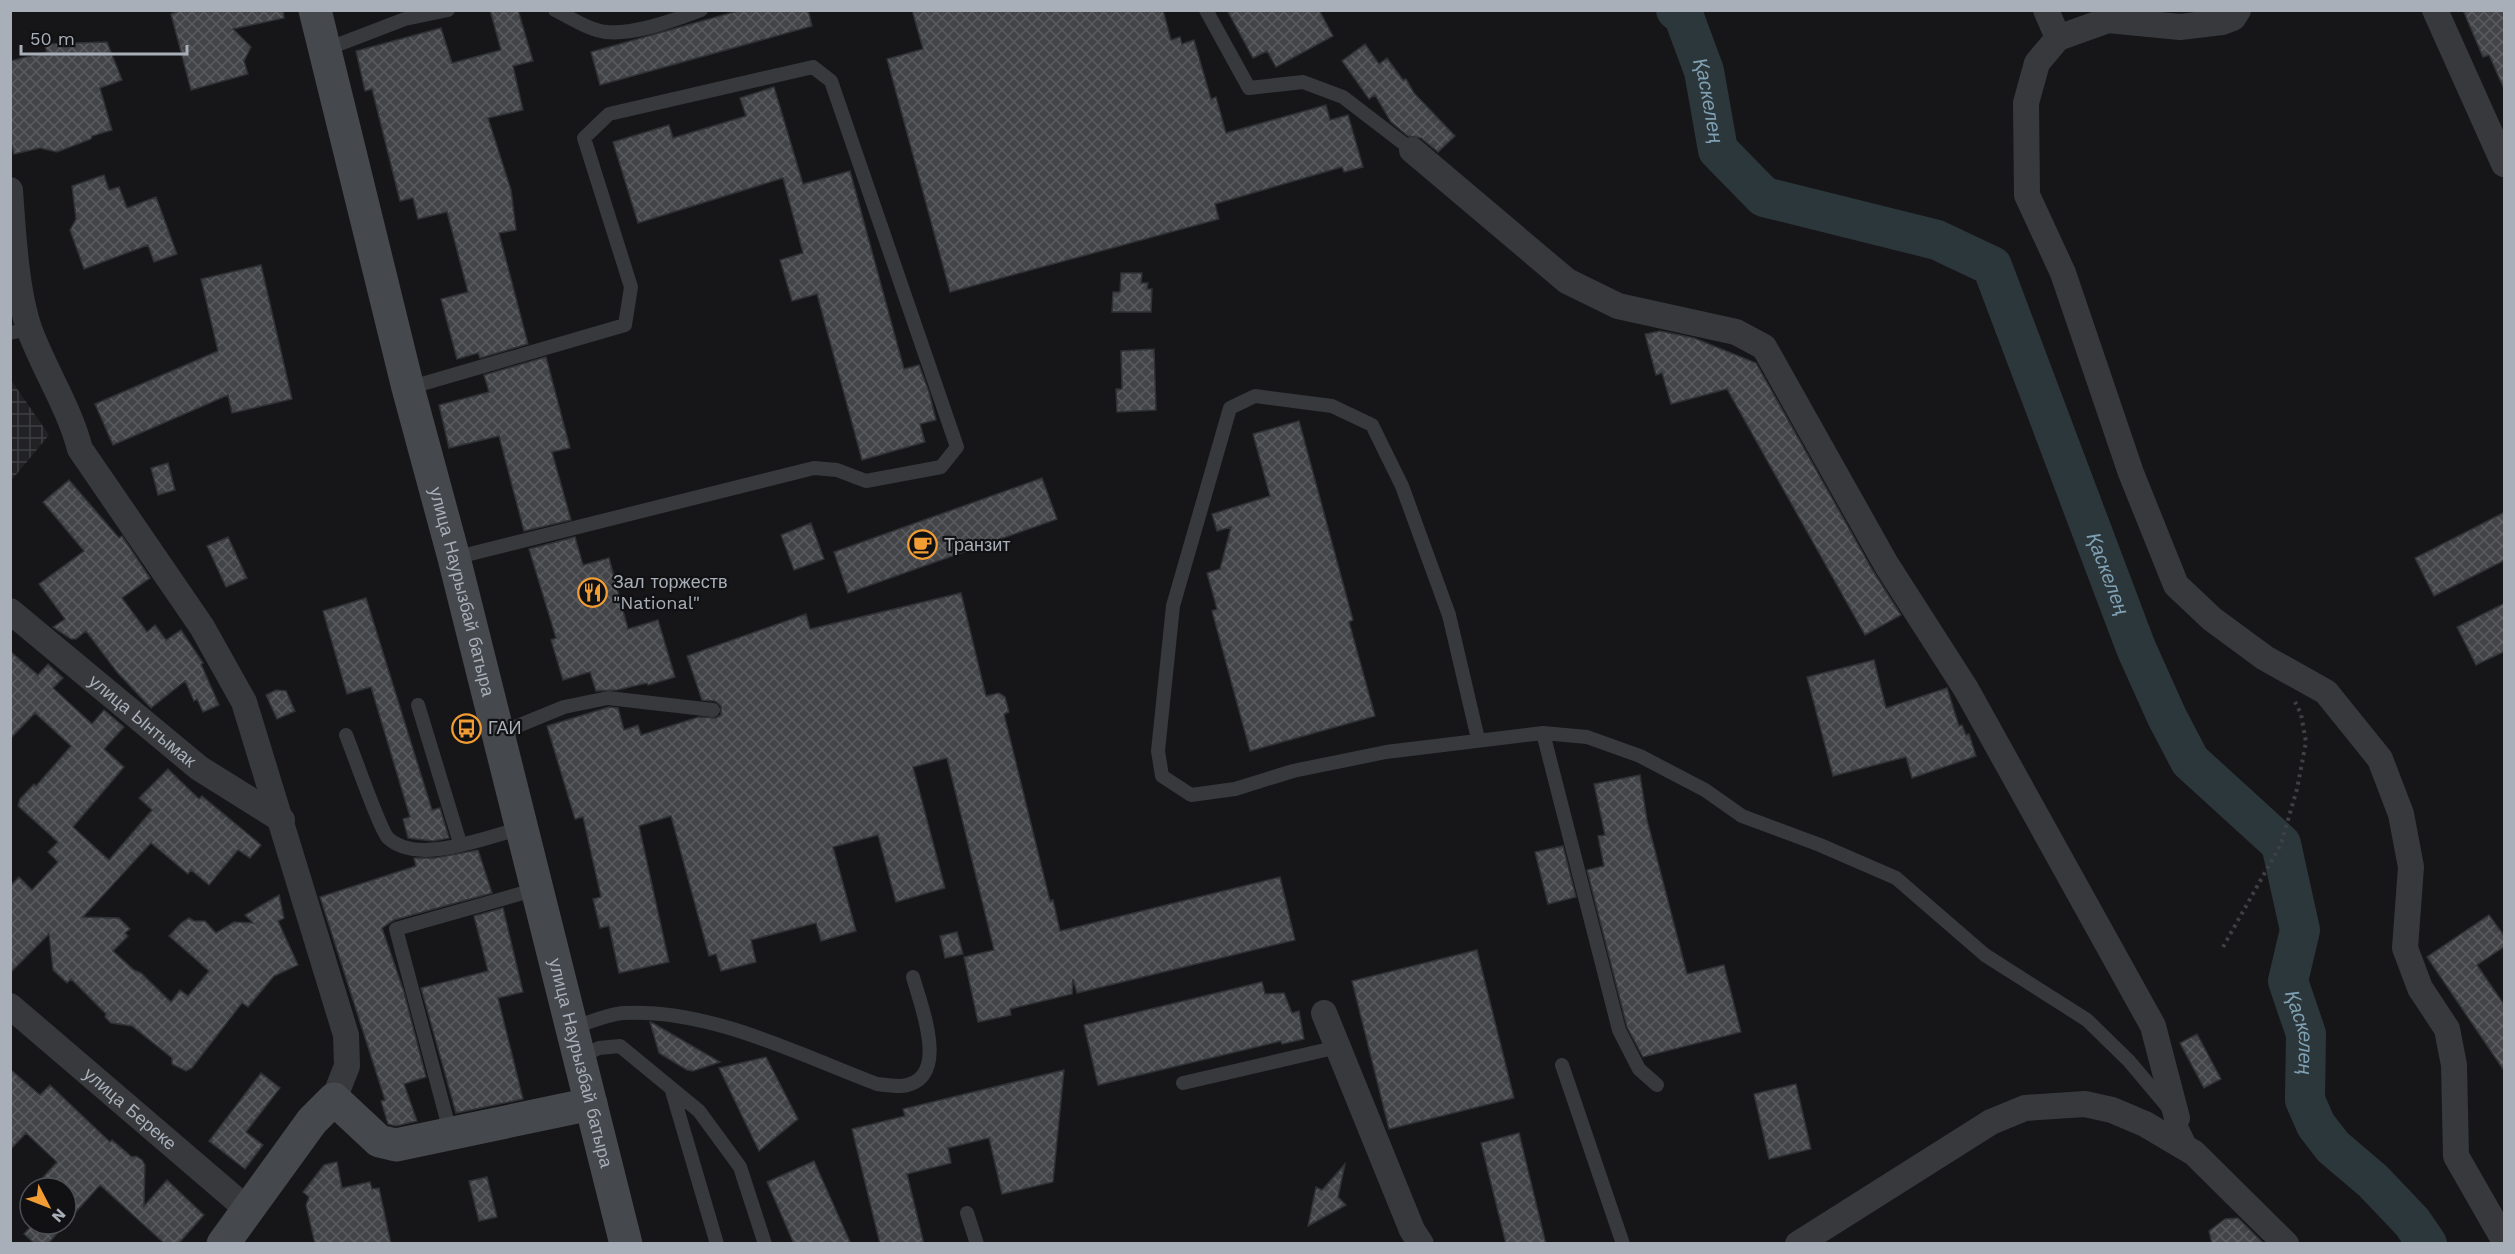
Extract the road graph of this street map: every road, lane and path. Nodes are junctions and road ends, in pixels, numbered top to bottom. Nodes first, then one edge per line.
1 (315, 10) edge
2 (448, 10) edge
3 (555, 10) edge
4 (701, 10) edge
5 (1206, 10) edge
6 (2046, 10) edge
7 (2238, 10) edge
8 (2435, 10) edge
9 (2058, 38) junction
10 (324, 50) junction
11 (1412, 150) joint
12 (2505, 164) edge
13 (10, 190) edge
14 (19, 324) edge
15 (408, 388) junction
16 (454, 558) junction
17 (10, 611) edge
18 (2292, 696) dead end
19 (418, 705) dead end
20 (712, 710) dead end
21 (1543, 733) junction
22 (498, 734) junction
23 (346, 735) dead end
24 (1478, 739) junction
25 (282, 820) junction
26 (522, 828) junction
27 (460, 843) junction
28 (537, 889) junction
29 (2223, 947) dead end
30 (913, 977) dead end
31 (10, 1006) edge
32 (1324, 1013) dead end
33 (576, 1043) junction
34 (1338, 1047) junction
35 (1562, 1065) dead end
36 (1183, 1083) dead end
37 (1657, 1085) dead end
38 (672, 1091) junction
39 (334, 1099) junction
40 (591, 1104) junction
41 (2177, 1118) junction
42 (451, 1134) junction
43 (2194, 1153) junction
44 (248, 1210) junction
45 (967, 1213) dead end
46 (2505, 1240) edge
47 (223, 1244) edge
48 (626, 1244) edge
49 (717, 1244) edge
50 (765, 1244) edge
51 (977, 1244) edge
52 (1421, 1244) edge
53 (1623, 1244) edge
54 (1798, 1244) edge
55 (2286, 1244) edge

1 - 10 main road, улица Наурызбай батыра
2 - 10 lane
3 - 4 lane
5 - 11 lane
6 - 9 street
7 - 9 street
8 - 12 street
9 - 46 street
10 - 15 main road, улица Наурызбай батыра
11 - 41 street
13 - 14 street
14 - 25 street
15 - 16 main road, улица Наурызбай батыра
15 - 16 lane
16 - 22 main road, улица Наурызбай батыра
17 - 25 street, улица Ынтымак
18 - 29 path
19 - 27 lane
20 - 22 lane
21 - 24 lane
21 - 37 lane
21 - 41 lane
22 - 26 main road, улица Наурызбай батыра
23 - 27 lane
24 - 24 lane
25 - 39 street
26 - 27 lane
26 - 28 main road, улица Наурызбай батыра
28 - 33 main road, улица Наурызбай батыра
28 - 42 lane
30 - 33 lane
31 - 44 street, улица Береке
32 - 34 street
33 - 38 lane
33 - 40 main road, улица Наурызбай батыра
34 - 36 lane
34 - 52 street
35 - 53 lane
38 - 49 lane
38 - 50 lane
39 - 42 main road
39 - 44 main road
40 - 42 main road
40 - 48 main road, улица Наурызбай батыра
41 - 43 lane
43 - 54 street
43 - 55 street
44 - 47 main road
45 - 51 lane

